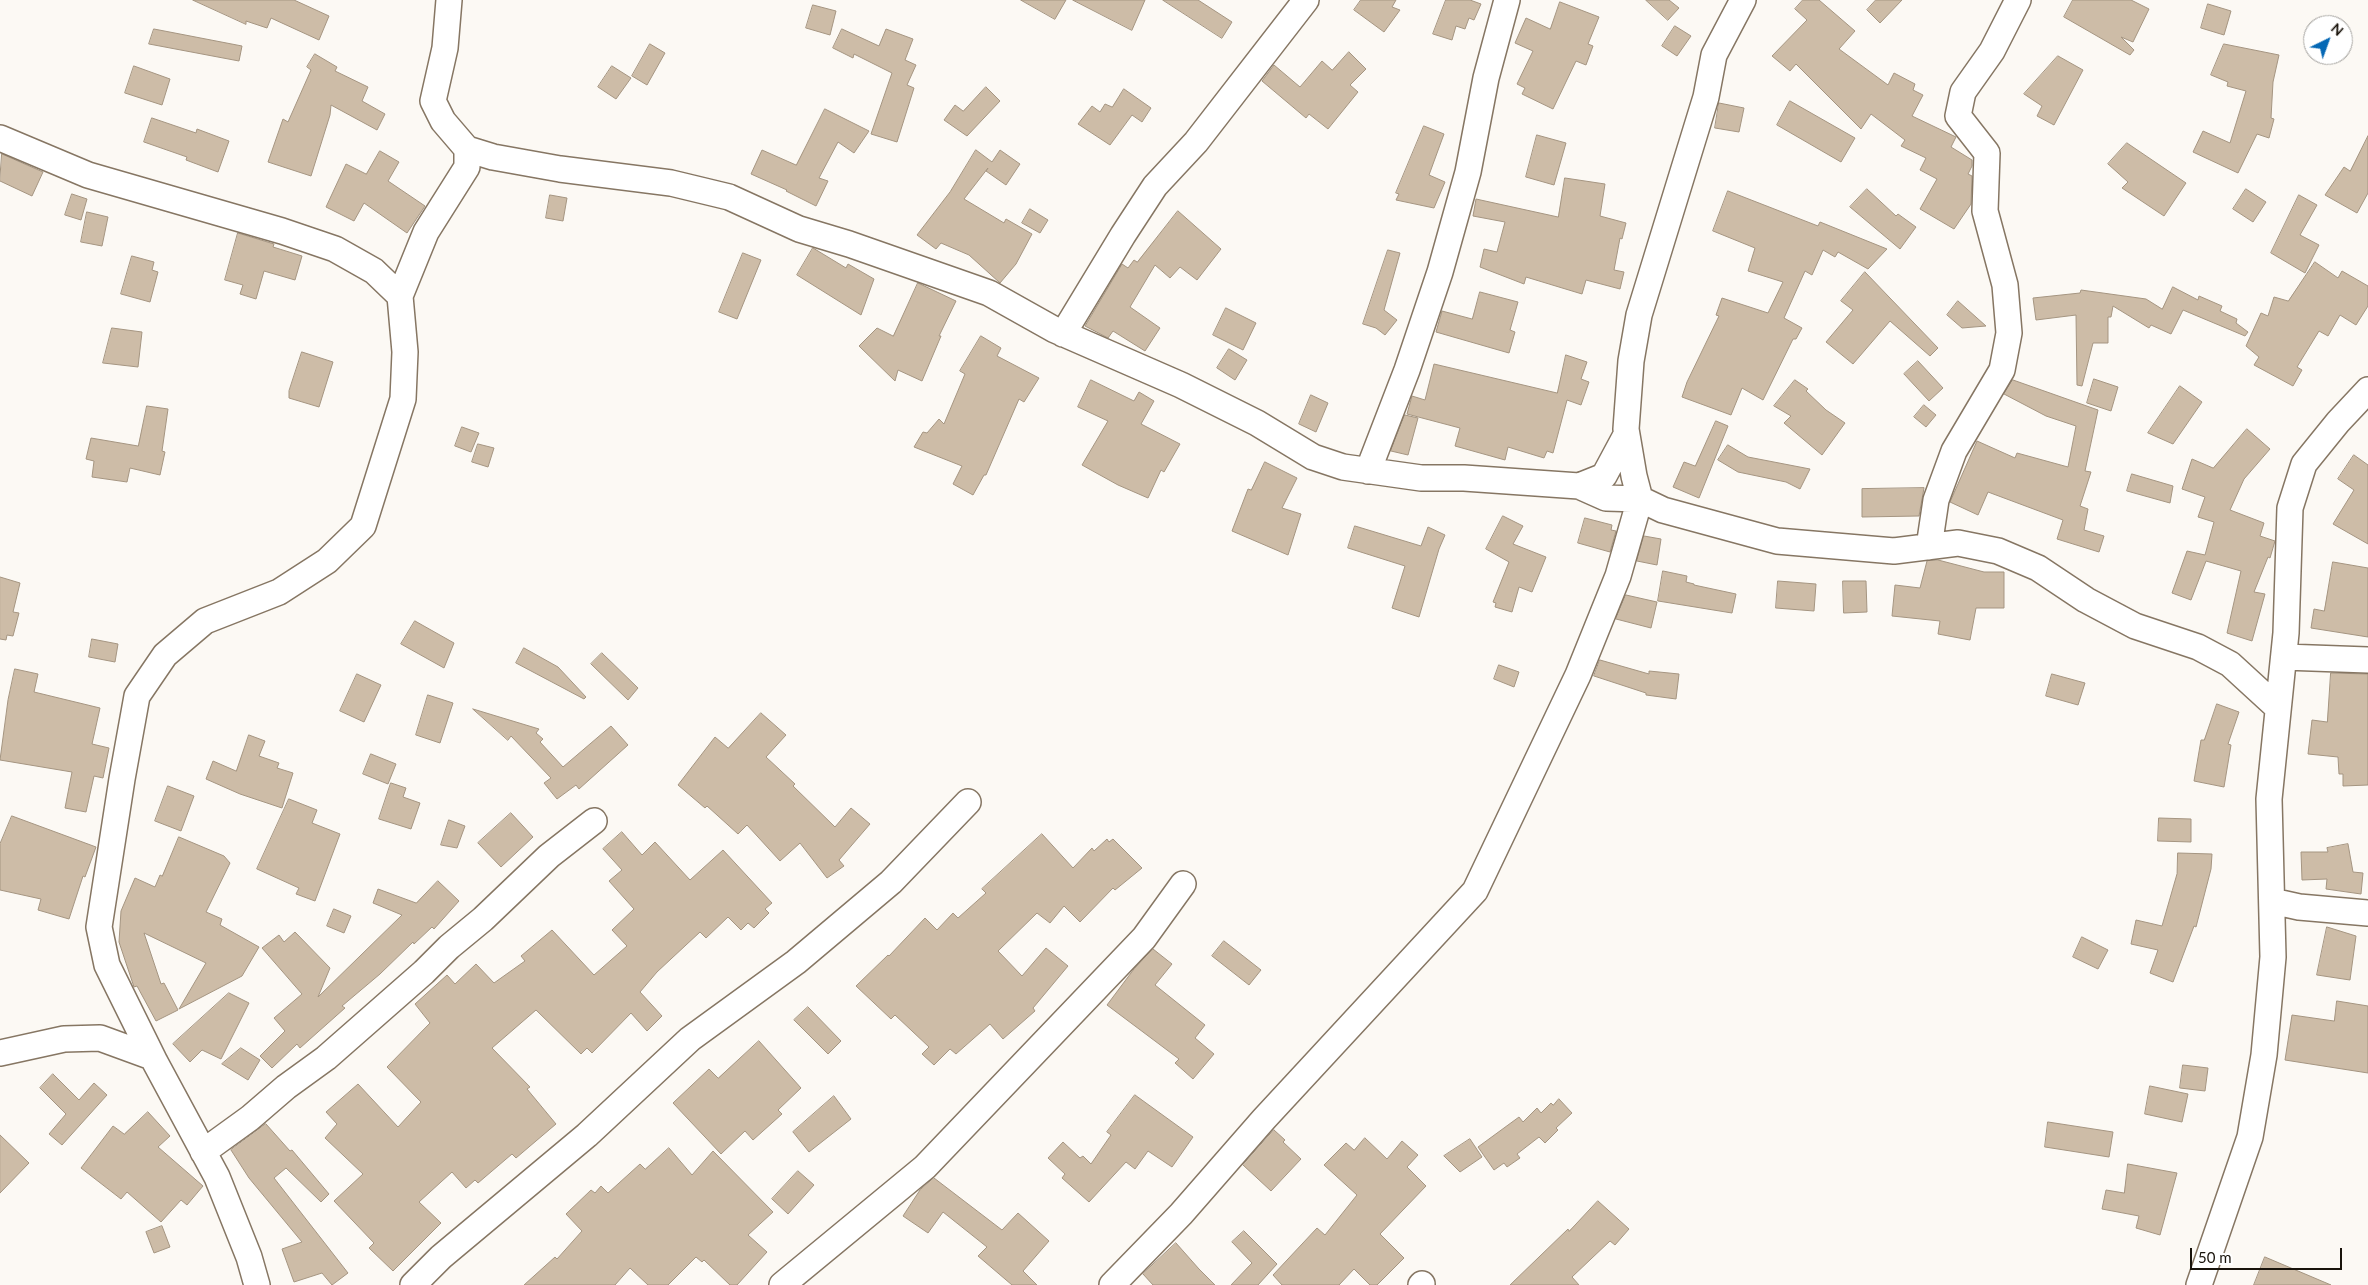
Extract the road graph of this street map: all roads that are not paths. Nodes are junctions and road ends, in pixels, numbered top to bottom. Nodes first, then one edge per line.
1 (449, 0) edge
2 (1306, 0) edge
3 (1507, 0) edge
4 (1743, 0) edge
5 (2018, 0) edge
6 (0, 138) edge
7 (467, 149) junction
8 (400, 296) junction
9 (1063, 334) junction
10 (2368, 390) edge
11 (1626, 435) junction
12 (1368, 471) junction
13 (1579, 486) junction
14 (1640, 499) junction
15 (1929, 547) junction
16 (2284, 657) junction
17 (2368, 660) edge
18 (2278, 708) junction
19 (968, 802) dead end
20 (594, 821) dead end
21 (1183, 884) dead end
22 (2272, 901) junction
23 (2368, 913) edge
24 (0, 1053) edge
25 (152, 1057) junction
26 (203, 1152) junction
27 (256, 1285) edge
28 (413, 1285) edge
29 (782, 1285) edge
30 (1112, 1285) edge
31 (2199, 1285) edge

1 - 7 street
2 - 9 street
3 - 12 street
4 - 11 street
5 - 15 street
6 - 8 street
7 - 8 street
7 - 9 street
8 - 25 street
9 - 12 street
10 - 16 street
11 - 13 street
11 - 14 street
12 - 13 street
13 - 14 street
14 - 15 street
14 - 30 street
15 - 18 street
16 - 17 street
16 - 18 street
18 - 22 street
19 - 28 street
20 - 26 street
21 - 29 street
22 - 23 street
22 - 31 street
24 - 25 street
25 - 26 street
26 - 27 street

